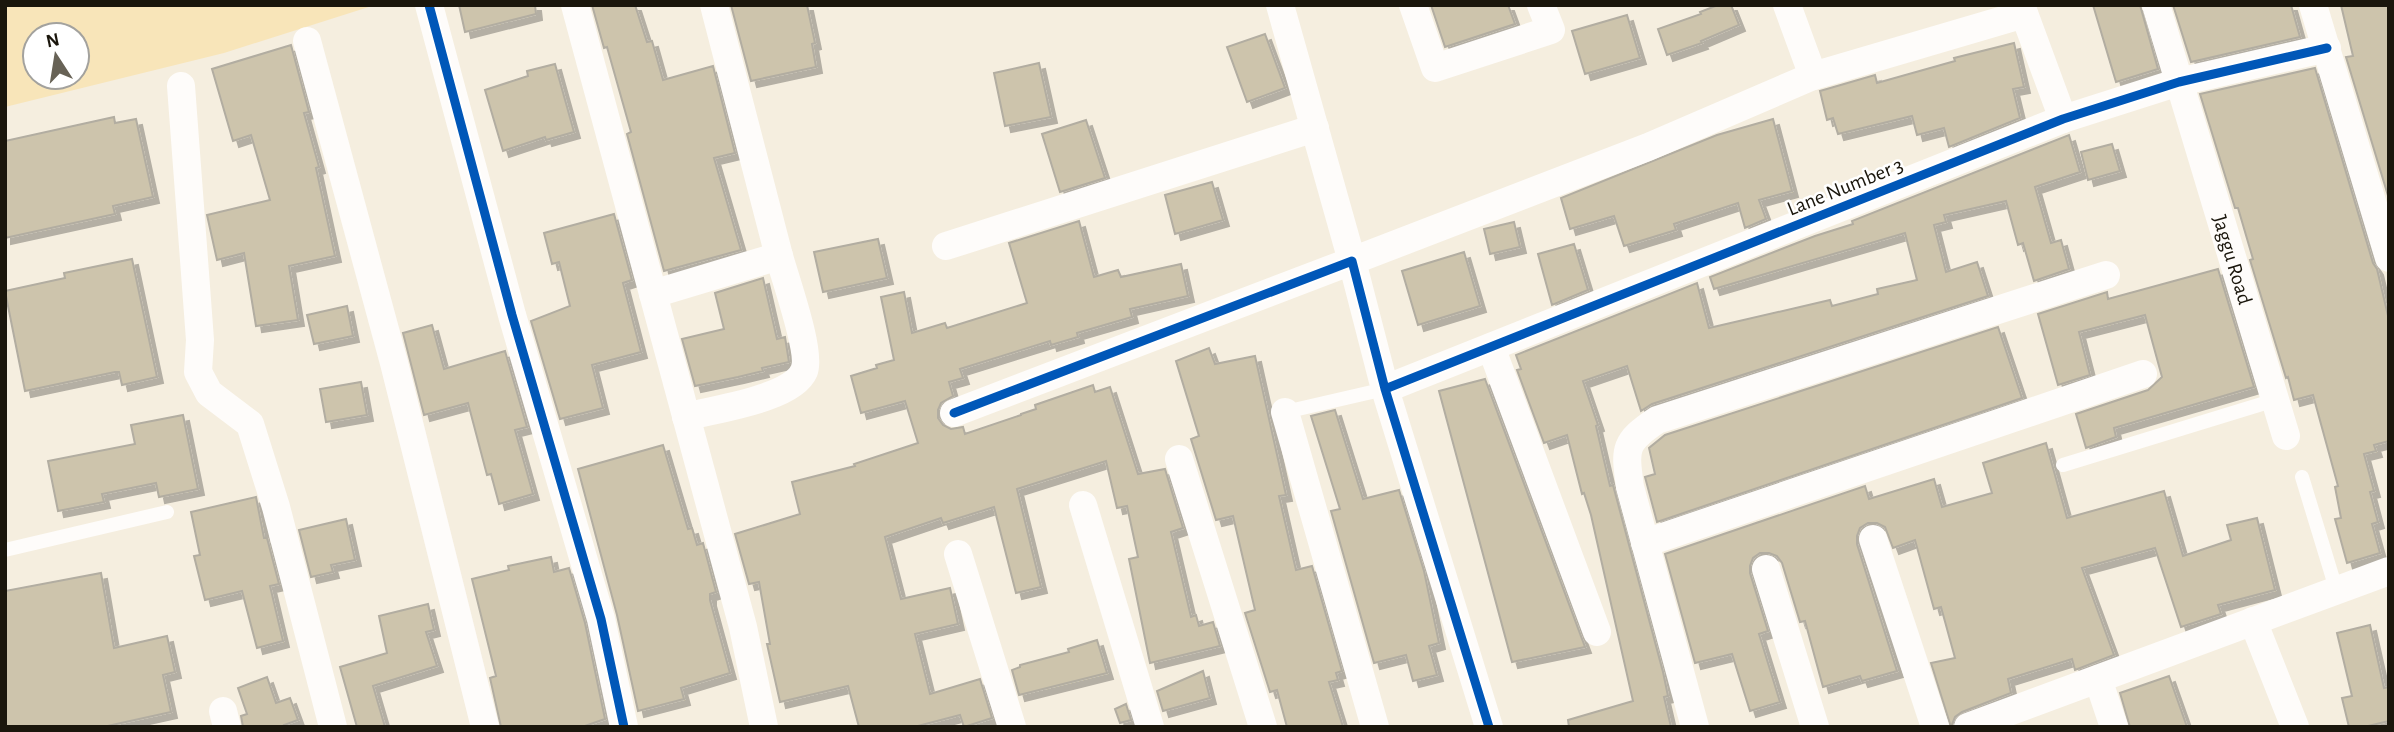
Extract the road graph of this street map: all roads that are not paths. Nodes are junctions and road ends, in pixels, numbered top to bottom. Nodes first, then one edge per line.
1 (429, 5) edge
2 (575, 5) edge
3 (714, 5) edge
4 (1280, 5) edge
5 (1413, 5) edge
6 (1541, 5) edge
7 (1787, 5) edge
8 (2156, 5) edge
9 (2313, 5) edge
10 (2022, 10) edge
11 (306, 41) dead end
12 (2327, 48) junction
13 (1813, 76) junction
14 (2179, 82) junction
15 (181, 86) dead end
16 (2063, 119) junction
17 (1315, 128) junction
18 (946, 246) dead end
19 (779, 256) junction
20 (2389, 258) edge
21 (1352, 261) junction
22 (2106, 275) dead end
23 (653, 294) junction
24 (1491, 347) junction
25 (2143, 374) dead end
26 (1385, 389) junction
27 (2275, 400) junction
28 (1285, 412) joint
29 (954, 413) dead end
30 (686, 417) junction
31 (2286, 436) dead end
32 (1179, 459) dead end
33 (2063, 465) dead end
34 (2302, 477) dead end
35 (1083, 505) dead end
36 (167, 512) dead end
37 (1872, 539) dead end
38 (1645, 543) junction
39 (5, 550) edge
40 (958, 554) dead end
41 (1766, 569) dead end
42 (2389, 571) edge
43 (2337, 592) junction
44 (2253, 621) junction
45 (1597, 632) dead end
46 (2098, 679) junction
47 (333, 727) edge
48 (485, 727) edge
49 (624, 727) edge
50 (764, 727) edge
51 (1012, 727) edge
52 (1150, 727) edge
53 (1263, 727) edge
54 (1375, 727) edge
55 (1489, 727) edge
56 (1695, 727) edge
57 (1815, 727) edge
58 (1935, 727) edge
59 (1968, 727) edge
60 (2114, 727) edge
61 (2295, 727) edge

1 - 49 street
2 - 23 street
3 - 19 street
4 - 17 street
5 - 6 street
7 - 13 street
8 - 14 street, Jaggu Road
9 - 12 street
10 - 13 street
10 - 16 street
11 - 48 street
12 - 14 street, Lane Number 3
12 - 20 street
13 - 21 street
14 - 16 street, Lane Number 3
14 - 27 street, Jaggu Road
15 - 47 street
16 - 24 street, Lane Number 3
17 - 18 street
17 - 21 street
19 - 23 street
19 - 30 street
21 - 26 street
21 - 29 street
22 - 38 street
23 - 30 street
24 - 26 street, Lane Number 3
24 - 45 street
25 - 38 street
26 - 28 lane
26 - 55 street
27 - 31 street, Jaggu Road
27 - 33 lane
28 - 54 street
30 - 50 street
32 - 53 street
34 - 43 lane
35 - 52 street
36 - 39 lane
37 - 58 street
38 - 56 street
40 - 51 street
41 - 57 street
42 - 43 street
43 - 44 street
44 - 46 street
44 - 61 street
46 - 59 street
46 - 60 street

